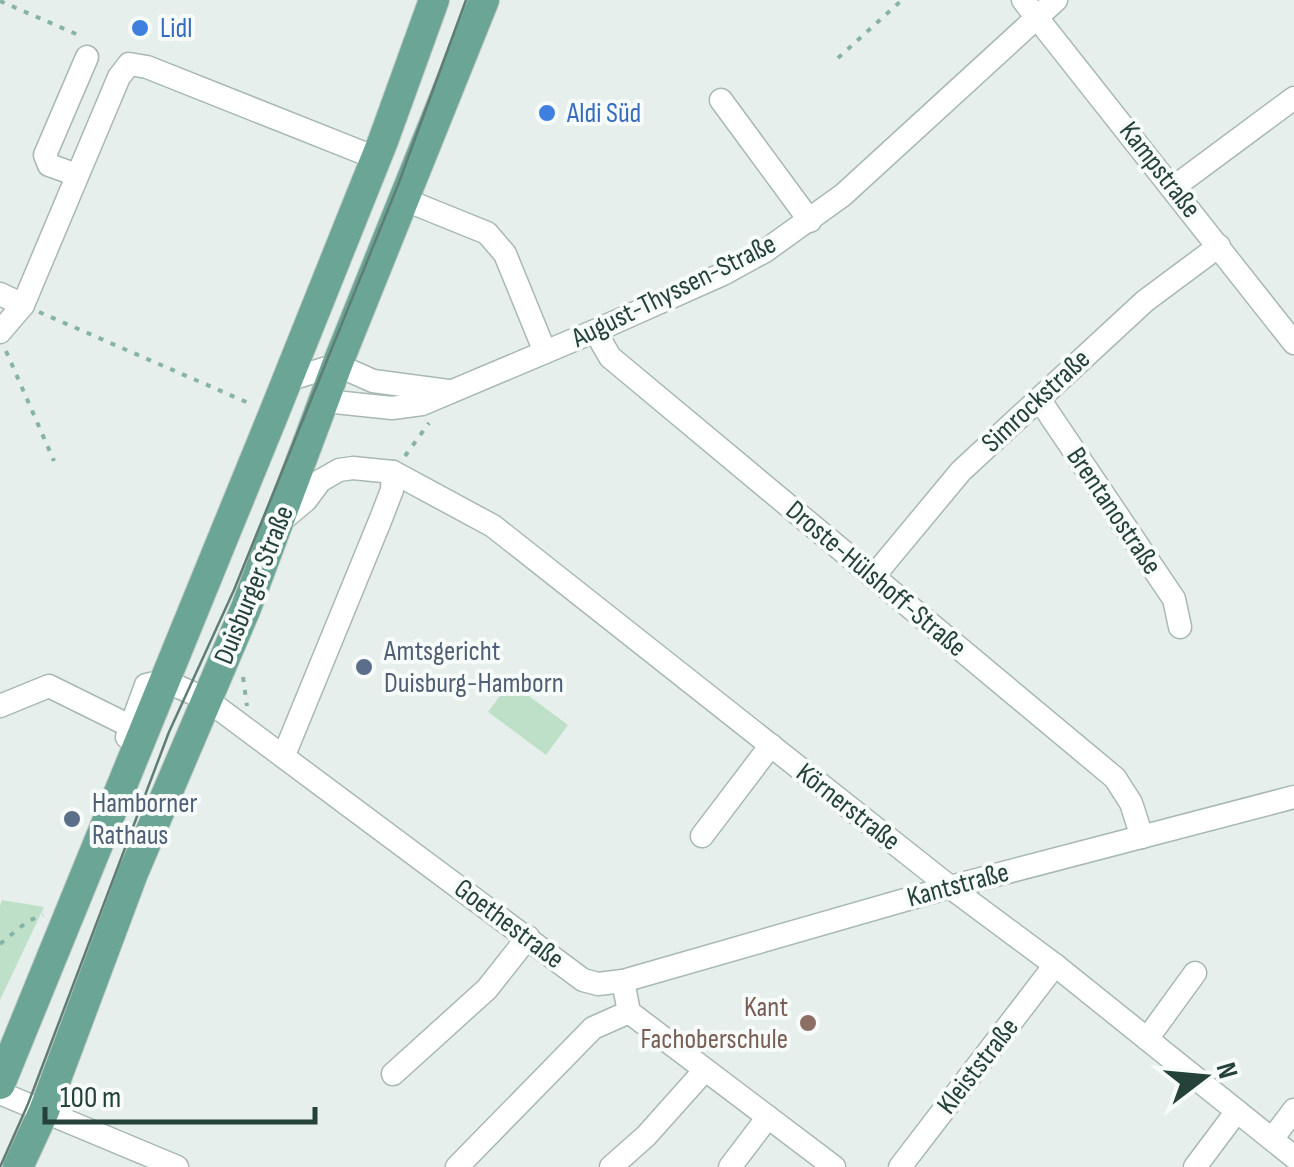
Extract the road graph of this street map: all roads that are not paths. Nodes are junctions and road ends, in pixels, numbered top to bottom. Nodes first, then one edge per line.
1 (434, 0) edge
2 (484, 0) edge
3 (1056, 0) edge
4 (1030, 8) edge
5 (91, 49) road end
6 (1294, 98) edge
7 (721, 100) dead end
8 (376, 158) junction
9 (77, 175) junction
10 (1174, 187) junction
11 (403, 200) junction
12 (810, 221) junction
13 (1219, 246) junction
14 (0, 294) edge
15 (22, 304) junction
16 (595, 331) junction
17 (0, 335) edge
18 (1294, 343) edge
19 (545, 352) junction
20 (338, 366) junction
21 (287, 380) junction
22 (452, 392) junction
23 (1039, 398) junction
24 (324, 402) junction
25 (394, 472) junction
26 (281, 521) junction
27 (873, 577) junction
28 (1180, 628) dead end
29 (165, 681) junction
30 (206, 699) junction
31 (0, 706) edge
32 (137, 730) junction
33 (771, 746) junction
34 (284, 756) junction
35 (1294, 797) edge
36 (702, 836) dead end
37 (1142, 837) junction
38 (950, 887) junction
39 (528, 937) junction
40 (1056, 965) junction
41 (1195, 972) dead end
42 (624, 981) junction
43 (629, 1012) junction
44 (1147, 1039) junction
45 (705, 1070) junction
46 (393, 1074) dead end
47 (0, 1084) edge
48 (0, 1093) edge
49 (1294, 1110) edge
50 (44, 1111) junction
51 (1238, 1111) junction
52 (768, 1118) junction
53 (1272, 1139) junction
54 (1294, 1157) edge
55 (18, 1167) edge
56 (177, 1167) edge
57 (457, 1167) edge
58 (611, 1167) edge
59 (730, 1167) edge
60 (834, 1167) edge
61 (900, 1167) edge
62 (1195, 1167) edge

1 - 8 main road, Duisburger Straße
2 - 11 main road, Duisburger Straße
3 - 4 street, August-Thyssen-Straße
4 - 10 street, Kampstraße
4 - 12 street, August-Thyssen-Straße
5 - 9 street
6 - 10 street
7 - 12 street
8 - 9 street
8 - 21 main road, Duisburger Straße
9 - 15 street
10 - 13 street, Kampstraße
11 - 19 street
11 - 20 main road, Duisburger Straße
12 - 16 street, August-Thyssen-Straße
13 - 18 street, Kampstraße
13 - 23 street, Simrockstraße
14 - 15 street
15 - 17 street
16 - 19 street, August-Thyssen-Straße
16 - 27 street, Droste-Hülshoff-Straße
19 - 22 street, August-Thyssen-Straße
20 - 21 street
20 - 22 street
20 - 24 main road, Duisburger Straße
21 - 29 main road, Duisburger Straße
22 - 24 street, August-Thyssen-Straße
23 - 27 street, Simrockstraße
23 - 28 street, Brentanostraße
24 - 26 main road, Duisburger Straße
25 - 26 street
25 - 33 street, Körnerstraße
25 - 34 street
26 - 30 main road, Duisburger Straße
27 - 37 street, Droste-Hülshoff-Straße
29 - 30 street, Goethestraße
29 - 32 main road, Duisburger Straße
30 - 34 street, Goethestraße
30 - 50 main road, Duisburger Straße
31 - 32 street
32 - 47 main road, Duisburger Straße
33 - 36 street
33 - 38 street, Körnerstraße
34 - 39 street, Goethestraße
35 - 37 street, Kantstraße
37 - 38 street, Kantstraße
38 - 40 street, Körnerstraße
38 - 42 street, Kantstraße
39 - 42 street, Goethestraße
39 - 46 street
40 - 44 street, Körnerstraße
40 - 61 street, Kleiststraße
41 - 44 street
42 - 43 street
43 - 45 street
43 - 57 street
44 - 51 street, Körnerstraße
45 - 52 street
45 - 58 street
48 - 50 street
49 - 53 street
50 - 55 main road, Duisburger Straße
50 - 56 street
51 - 53 street, Körnerstraße
51 - 62 street
52 - 59 street
52 - 60 street
53 - 54 street, Körnerstraße

